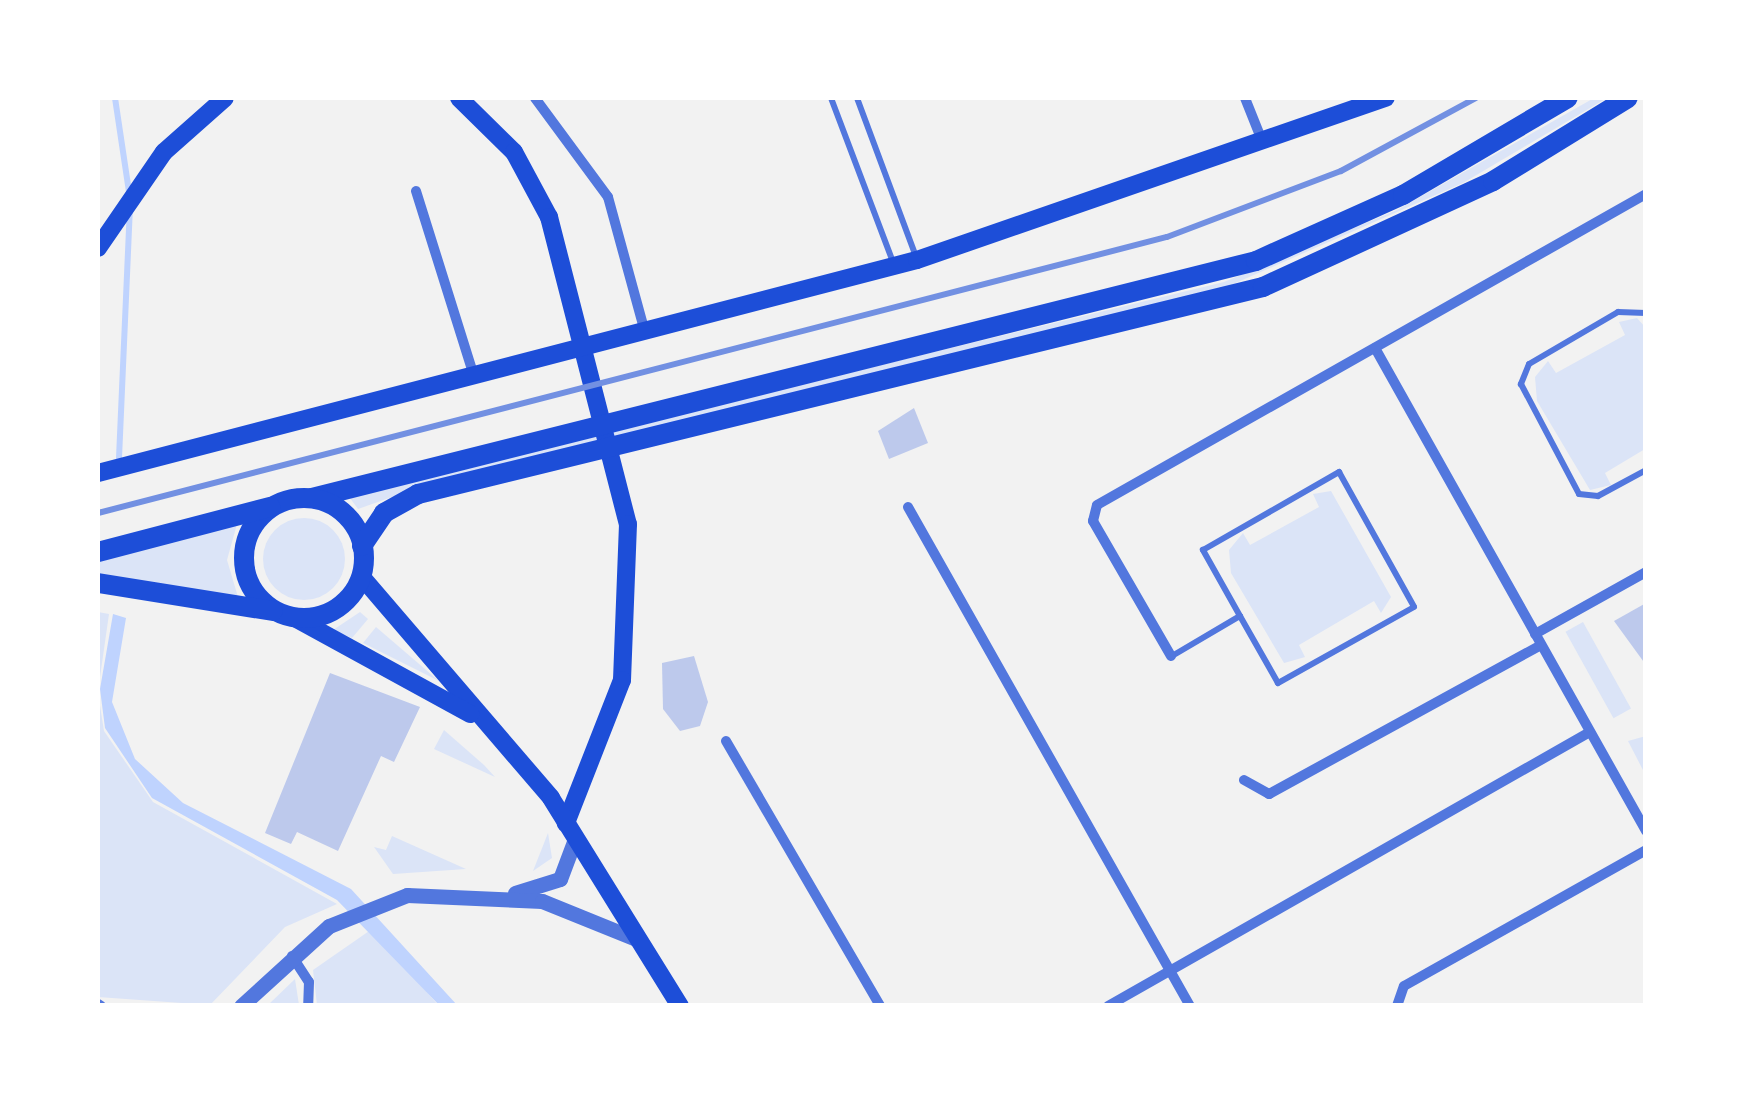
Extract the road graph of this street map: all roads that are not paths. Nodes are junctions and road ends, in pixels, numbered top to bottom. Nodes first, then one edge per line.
1 (226, 98) edge
2 (459, 98) edge
3 (535, 98) edge
4 (832, 98) edge
5 (857, 98) edge
6 (1245, 98) edge
7 (1386, 98) edge
8 (1568, 98) edge
9 (1628, 98) edge
10 (1264, 146) junction
11 (416, 191) dead end
12 (1646, 194) edge
13 (98, 248) edge
14 (917, 260) junction
15 (895, 267) junction
16 (1646, 313) edge
17 (646, 334) junction
18 (1374, 348) junction
19 (474, 378) junction
20 (1646, 470) edge
21 (98, 473) edge
22 (312, 498) junction
23 (272, 506) junction
24 (908, 507) dead end
25 (362, 546) junction
26 (98, 552) edge
27 (1646, 572) edge
28 (360, 576) junction
29 (98, 583) edge
30 (285, 614) junction
31 (1240, 616) junction
32 (1538, 639) junction
33 (1170, 656) joint
34 (480, 720) junction
35 (1590, 732) junction
36 (726, 741) dead end
37 (1244, 780) dead end
38 (571, 831) junction
39 (1646, 831) edge
40 (1646, 850) edge
41 (506, 894) junction
42 (636, 940) junction
43 (291, 955) junction
44 (1169, 969) junction
45 (241, 1006) edge
46 (308, 1006) edge
47 (680, 1006) edge
48 (880, 1006) edge
49 (1108, 1006) edge
50 (1190, 1006) edge
51 (1397, 1006) edge

1 - 13 main road
2 - 38 main road
3 - 17 street
4 - 15 lane
5 - 14 lane
6 - 10 street
7 - 10 main road
8 - 22 main road
9 - 25 main road
10 - 14 main road
11 - 19 street
12 - 18 street
14 - 15 main road
15 - 17 main road
16 - 20 lane
17 - 19 main road
18 - 32 street
18 - 33 street
19 - 21 main road
22 - 23 main road
22 - 25 main road
23 - 26 main road
23 - 30 main road
24 - 44 street
25 - 28 main road
27 - 32 street
28 - 30 main road
28 - 34 main road
29 - 30 main road
30 - 34 main road
31 - 31 lane
31 - 33 lane
32 - 35 street
32 - 37 street
34 - 38 main road
35 - 39 street
35 - 44 street
36 - 48 street
38 - 41 street
38 - 42 main road
40 - 51 street
41 - 42 street
41 - 43 street
42 - 47 main road
43 - 45 street
43 - 46 street
44 - 49 street
44 - 50 street

